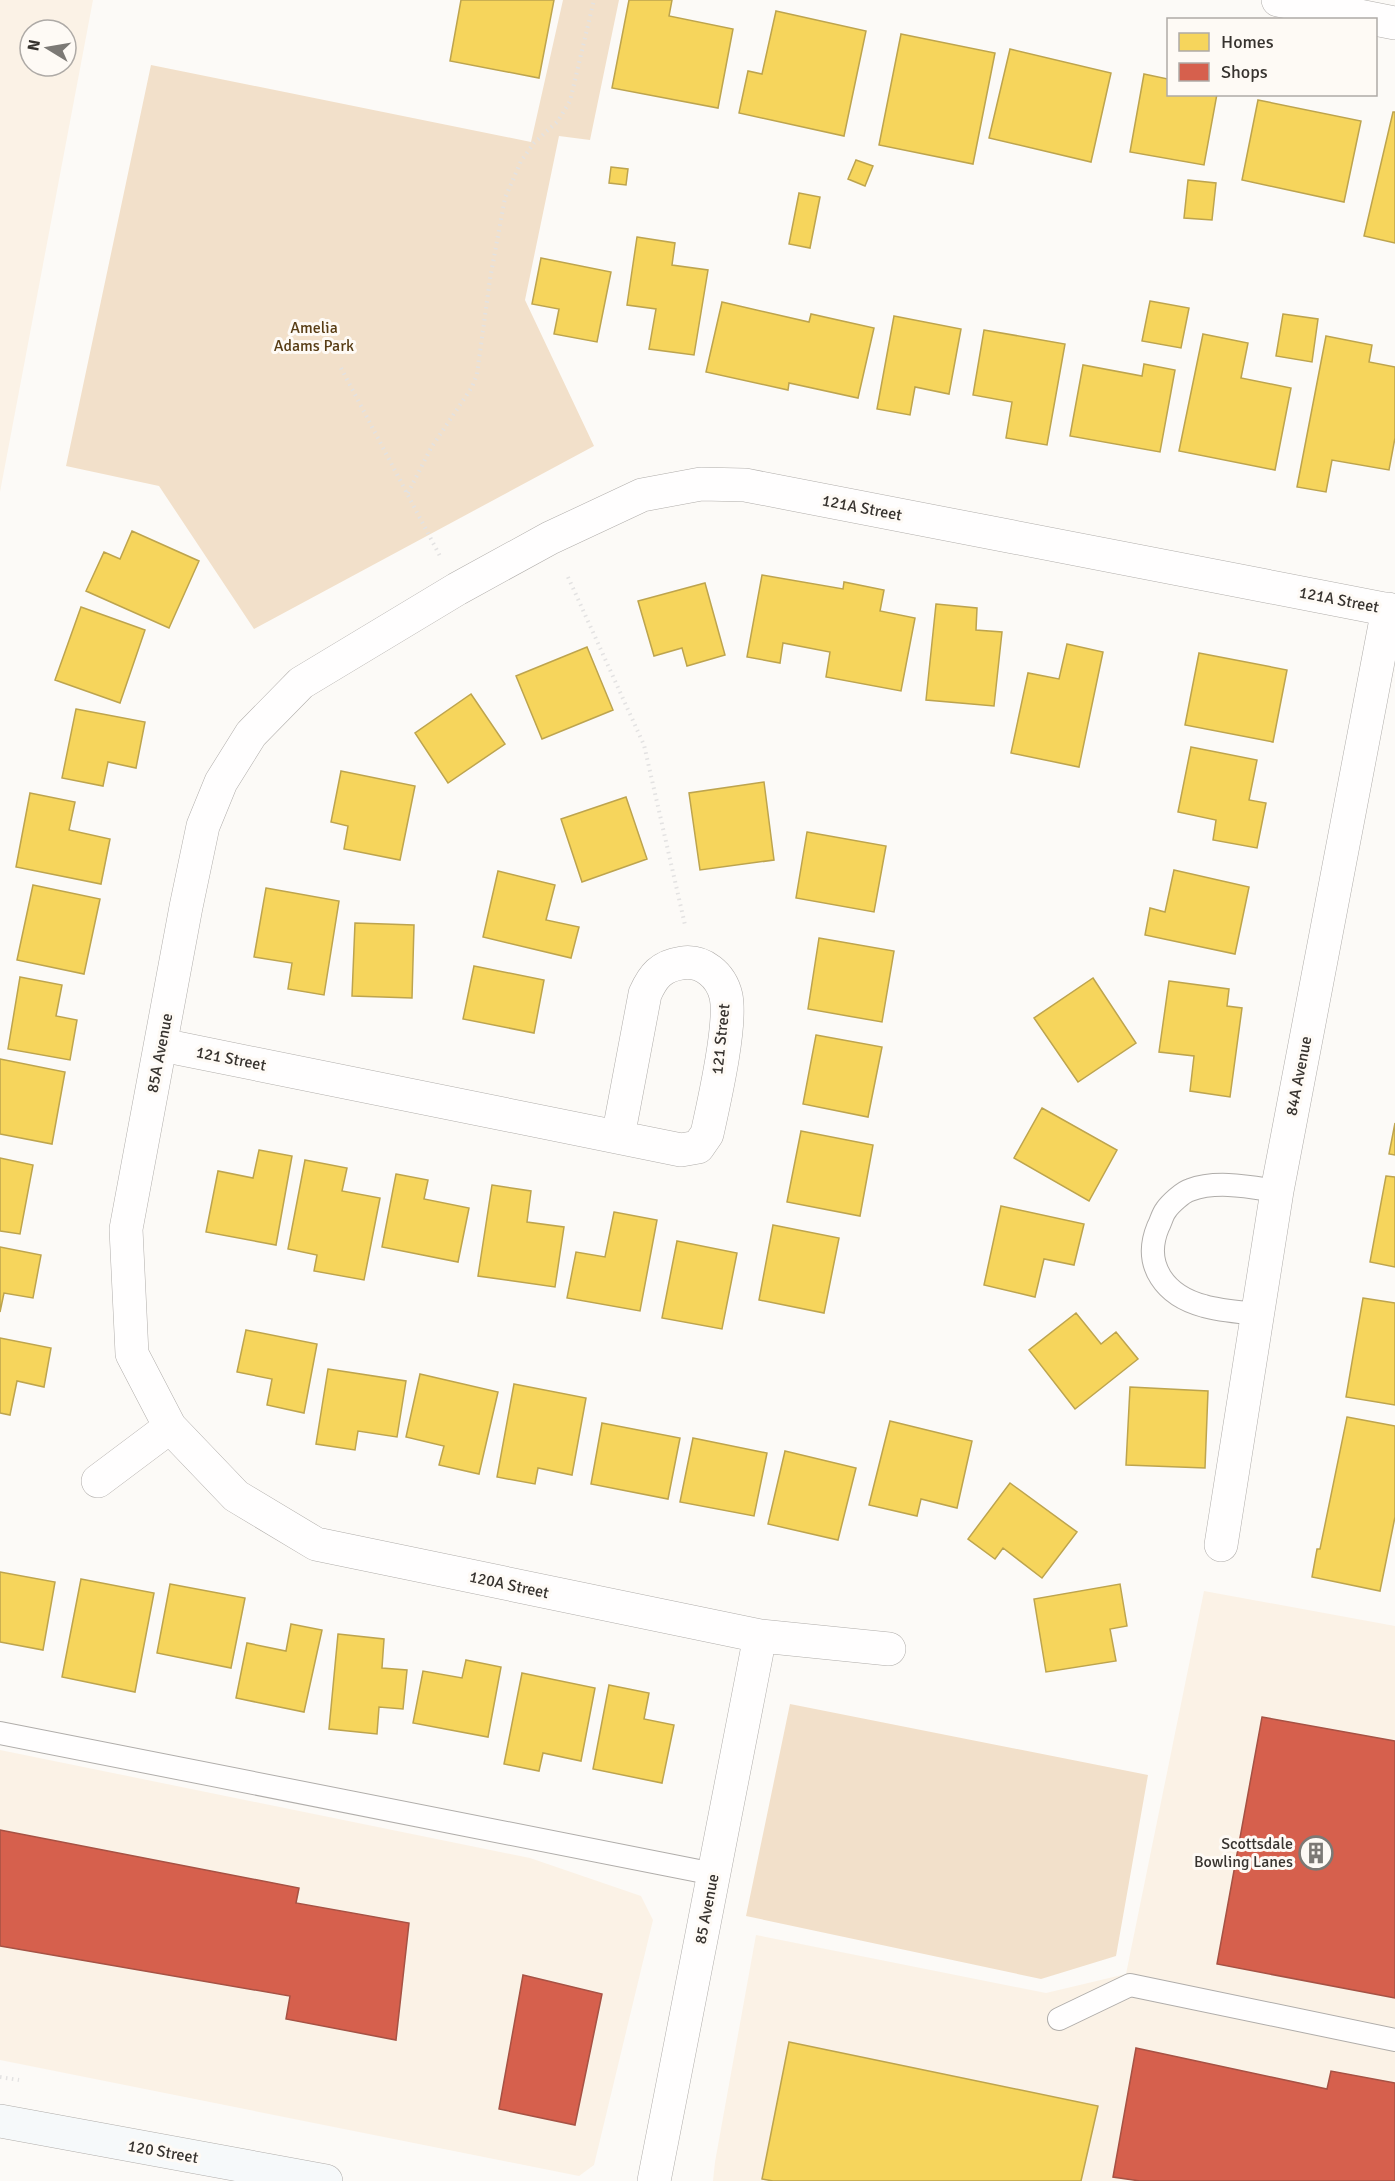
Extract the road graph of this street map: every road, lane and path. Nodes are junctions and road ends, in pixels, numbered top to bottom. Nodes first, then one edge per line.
1 (594, 0) edge
2 (1278, 0) edge
3 (1374, 18) edge
4 (1377, 19) edge
5 (1395, 22) edge
6 (341, 368) dead end
7 (408, 493) junction
8 (441, 558) dead end
9 (568, 577) dead end
10 (1392, 610) edge
11 (361, 646) joint
12 (686, 929) dead end
13 (162, 1045) junction
14 (618, 1137) junction
15 (1277, 1191) junction
16 (1259, 1314) junction
17 (170, 1427) junction
18 (98, 1481) dead end
19 (1221, 1545) dead end
20 (760, 1636) junction
21 (889, 1649) dead end
22 (0, 1733) edge
23 (714, 1874) junction
24 (1059, 2019) dead end
25 (1395, 2040) edge
26 (0, 2077) edge
27 (19, 2080) dead end
28 (0, 2121) edge
29 (326, 2181) edge
30 (654, 2181) edge

1 - 7 path
2 - 3 street
4 - 5 street
6 - 7 path
7 - 8 path
9 - 12 path
10 - 11 street, 121A Street
10 - 15 street, 84A Avenue
11 - 13 street, 85A Avenue
13 - 14 street, 121 Street
13 - 17 street, 85A Avenue
14 - 14 street, 121 Street
15 - 16 street, 84A Avenue
15 - 16 lane
16 - 19 street, 84A Avenue
17 - 18 street
17 - 20 street, 120A Street
20 - 21 street, 120A Street
20 - 23 street, 85 Avenue
22 - 23 lane
23 - 30 street, 85 Avenue
24 - 25 lane
26 - 27 path
28 - 29 main road, 120 Street

